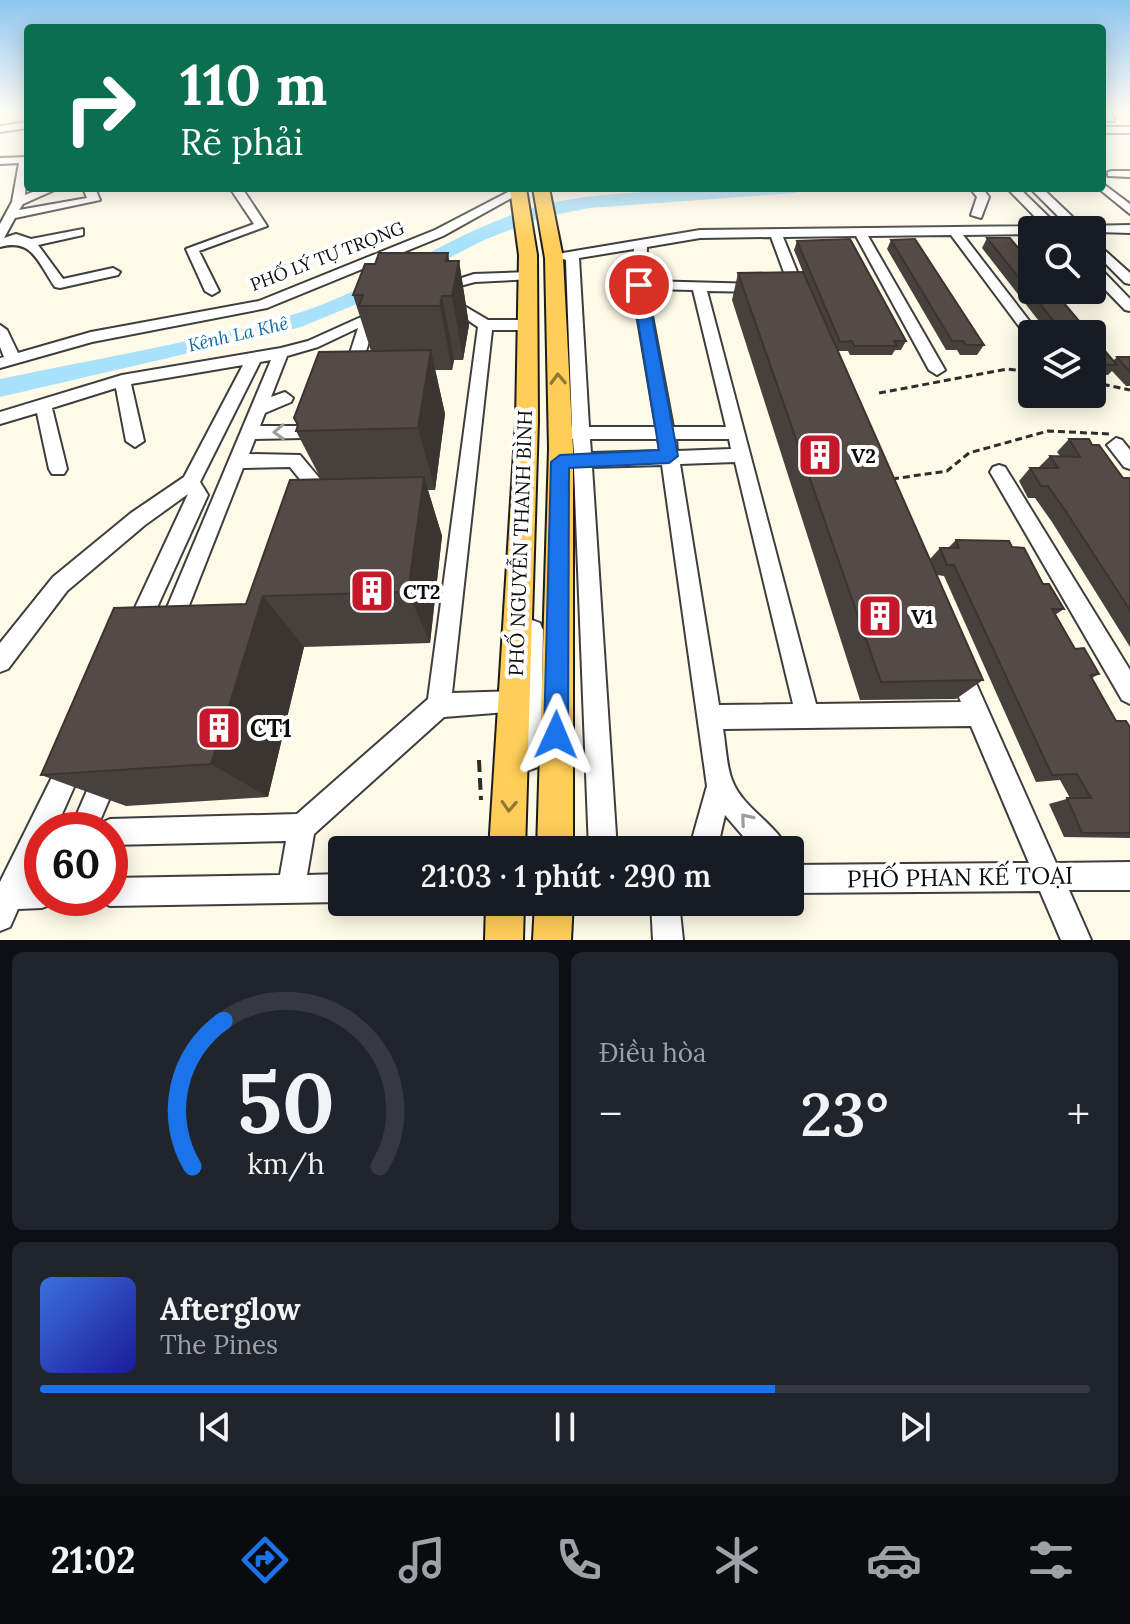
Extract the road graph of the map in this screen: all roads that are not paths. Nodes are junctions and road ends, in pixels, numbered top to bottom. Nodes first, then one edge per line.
1 (24, 159) edge
2 (0, 161) edge
3 (24, 162) edge
4 (1112, 174) dead end
5 (1130, 174) edge
6 (1106, 189) edge
7 (45, 192) edge
8 (239, 192) edge
9 (513, 192) edge
10 (519, 192) edge
11 (541, 192) edge
12 (979, 192) edge
13 (1017, 192) edge
14 (1040, 192) edge
15 (91, 194) edge
16 (10, 209) edge
17 (1130, 210) edge
18 (977, 215) dead end
19 (1041, 216) edge
20 (1065, 216) edge
21 (1106, 229) edge
22 (1130, 229) edge
23 (1018, 230) edge
24 (859, 231) junction
25 (954, 231) junction
26 (79, 232) dead end
27 (775, 232) junction
28 (538, 234) junction
29 (0, 235) edge
30 (0, 243) edge
31 (30, 243) junction
32 (641, 245) junction
33 (563, 257) junction
34 (1106, 257) edge
35 (113, 272) dead end
36 (529, 276) junction
37 (1130, 280) edge
38 (1106, 282) edge
39 (639, 285) junction
40 (699, 286) junction
41 (783, 288) junction
42 (212, 291) dead end
43 (392, 307) edge
44 (1130, 307) edge
45 (369, 318) junction
46 (809, 318) edge
47 (1021, 320) edge
48 (485, 325) junction
49 (526, 325) junction
50 (0, 330) edge
51 (281, 353) junction
52 (254, 358) junction
53 (6, 361) edge
54 (937, 370) dead end
55 (122, 380) junction
56 (348, 387) edge
57 (43, 403) junction
58 (333, 408) edge
59 (0, 418) edge
60 (247, 433) junction
61 (571, 433) junction
62 (666, 433) junction
63 (735, 433) junction
64 (1118, 440) road end
65 (135, 441) dead end
66 (742, 455) junction
67 (669, 456) junction
68 (235, 461) junction
69 (571, 461) junction
70 (1130, 462) edge
71 (58, 469) dead end
72 (999, 472) dead end
73 (191, 482) junction
74 (309, 516) edge
75 (532, 630) dead end
76 (170, 638) edge
77 (125, 653) edge
78 (952, 656) edge
79 (0, 661) edge
80 (1130, 692) edge
81 (514, 701) junction
82 (439, 705) junction
83 (807, 714) junction
84 (977, 714) junction
85 (711, 717) junction
86 (84, 738) edge
87 (529, 758) dead end
88 (113, 760) edge
89 (720, 786) junction
90 (91, 812) edge
91 (302, 827) junction
92 (128, 832) edge
93 (508, 836) edge
94 (556, 836) edge
95 (602, 836) edge
96 (707, 836) edge
97 (760, 836) edge
98 (804, 874) edge
99 (1049, 876) junction
100 (1130, 876) edge
101 (291, 888) junction
102 (328, 888) edge
103 (128, 892) edge
104 (24, 898) edge
105 (3, 903) edge
106 (505, 916) edge
107 (553, 916) edge
108 (666, 916) edge
109 (504, 940) edge
110 (552, 940) edge
111 (668, 940) edge
112 (1076, 940) edge

1 - 2 street
3 - 16 street
4 - 5 street
6 - 17 street
7 - 16 street
8 - 42 street
9 - 53 street, PHỐ LÝ TỰ TRỌNG
10 - 28 main road
11 - 28 main road
12 - 18 street
13 - 19 street
14 - 20 street
15 - 16 street
16 - 29 street
21 - 22 street
23 - 25 street
24 - 25 street
24 - 27 street
24 - 54 street
25 - 47 street
26 - 31 street
27 - 32 street
27 - 41 street
28 - 33 main road, PHỐ NGUYỄN THANH BÌNH
28 - 36 main road, PHỐ NGUYỄN THANH BÌNH
30 - 31 street
31 - 35 street
32 - 33 street
32 - 39 street
33 - 61 main road, PHỐ NGUYỄN THANH BÌNH
34 - 37 street
36 - 48 street
36 - 49 main road, PHỐ NGUYỄN THANH BÌNH
38 - 44 street
39 - 40 street
39 - 62 street
40 - 41 street
40 - 63 street
41 - 46 street
43 - 45 street
45 - 51 street
45 - 56 street
48 - 49 street
48 - 82 street
49 - 81 main road, PHỐ NGUYỄN THANH BÌNH
50 - 53 street
51 - 52 street
51 - 60 street
52 - 55 street
52 - 73 street
55 - 57 street
55 - 65 street
57 - 59 street
57 - 71 street
58 -> 60 street
60 - 68 street
61 - 62 street
61 - 69 main road, PHỐ NGUYỄN THANH BÌNH
62 - 63 street
62 - 67 street
63 - 66 street
64 - 70 street
66 - 67 street
66 - 83 street
67 - 69 street
67 - 85 street
68 - 74 street
68 - 76 street
69 - 94 main road, PHỐ NGUYỄN THANH BÌNH
69 - 95 street
72 - 80 street
73 - 77 street
73 - 79 street
75 - 87 street
78 - 84 street
81 - 82 street
81 -> 93 main road, PHỐ NGUYỄN THANH BÌNH
82 - 91 street
83 - 84 street
83 - 85 street
84 - 99 street
85 - 89 street
86 - 105 street
88 - 90 street
89 - 96 street
97 -> 89 street
91 - 92 street
91 - 101 street
98 - 99 street, PHỐ PHAN KẾ TOẠI
99 - 100 street, PHỐ PHAN KẾ TOẠI
99 - 112 street
101 - 102 street
101 - 103 street
104 - 105 street
106 - 109 main road
107 - 110 main road
108 - 111 street

